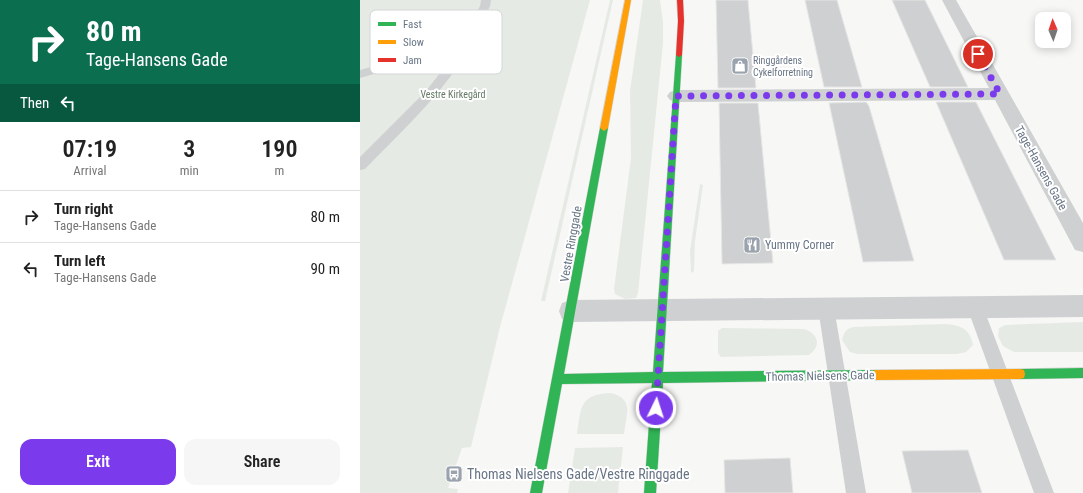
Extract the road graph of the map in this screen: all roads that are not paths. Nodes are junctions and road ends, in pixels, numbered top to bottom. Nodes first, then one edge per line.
1 (486, 0) edge
2 (628, 0) edge
3 (680, 0) edge
4 (949, 0) edge
5 (483, 10) edge
6 (370, 71) edge
7 (360, 74) edge
8 (446, 74) edge
9 (1000, 94) junction
10 (676, 96) junction
11 (360, 165) edge
12 (1083, 243) edge
13 (1083, 306) edge
14 (975, 307) junction
15 (826, 308) junction
16 (663, 310) junction
17 (570, 311) junction
18 (1083, 373) edge
19 (1001, 374) junction
20 (838, 376) junction
21 (658, 378) junction
22 (558, 379) junction
23 (536, 493) edge
24 (650, 493) edge
25 (856, 493) edge
26 (1044, 493) edge

1 - 5 lane
2 - 17 main road, Vestre Ringgade
3 - 10 main road
4 - 9 street, Tage-Hansens Gade
6 - 7 lane
8 - 11 lane
9 - 10 street
9 - 12 street, Tage-Hansens Gade
10 - 16 main road
13 - 14 street
14 - 15 street
14 - 19 lane
15 - 16 street
15 - 20 lane
16 - 17 street
16 - 21 main road
17 - 22 main road, Vestre Ringgade
18 - 19 main road, Thomas Nielsens Gade
19 - 20 main road, Thomas Nielsens Gade
19 - 26 lane
20 - 21 main road, Thomas Nielsens Gade
20 - 25 lane
21 - 22 main road, Thomas Nielsens Gade
21 - 24 main road
22 - 23 main road, Vestre Ringgade

